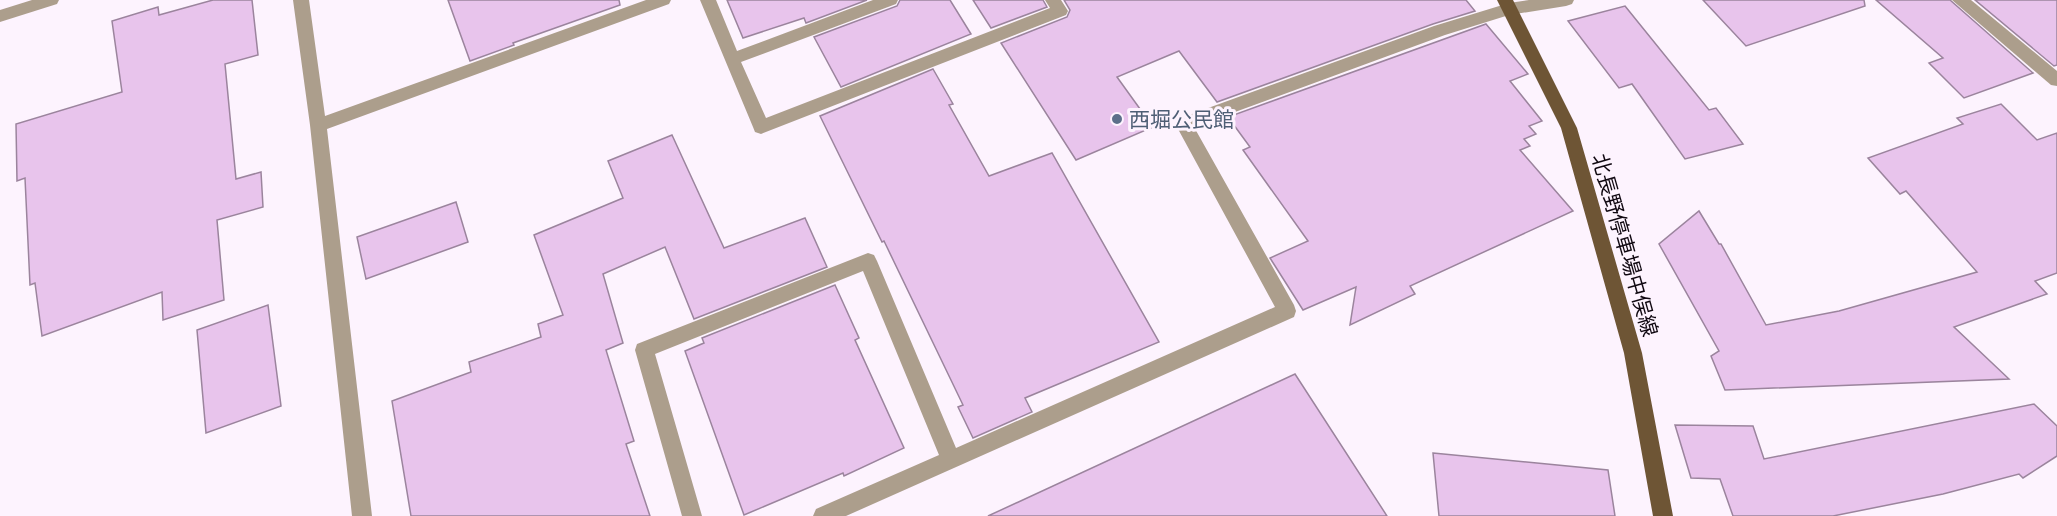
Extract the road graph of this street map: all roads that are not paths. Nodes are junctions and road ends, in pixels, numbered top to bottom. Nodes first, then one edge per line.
1 (51, 0) edge
2 (301, 0) edge
3 (663, 0) edge
4 (708, 0) edge
5 (890, 0) edge
6 (1053, 0) edge
7 (1566, 0) edge
8 (1960, 0) edge
9 (1507, 5) edge
10 (0, 16) edge
11 (732, 59) junction
12 (2057, 80) edge
13 (318, 125) junction
14 (951, 460) junction
15 (362, 516) edge
16 (692, 516) edge
17 (823, 516) edge
18 (1663, 516) edge

1 - 10 street
2 - 13 street
3 - 13 street
4 - 11 street
5 - 11 street
6 - 11 street
7 - 9 street
8 - 12 street
9 - 14 street
9 - 18 main road, 北長野停車場中俣線
13 - 15 street
14 - 16 street
14 - 17 street

